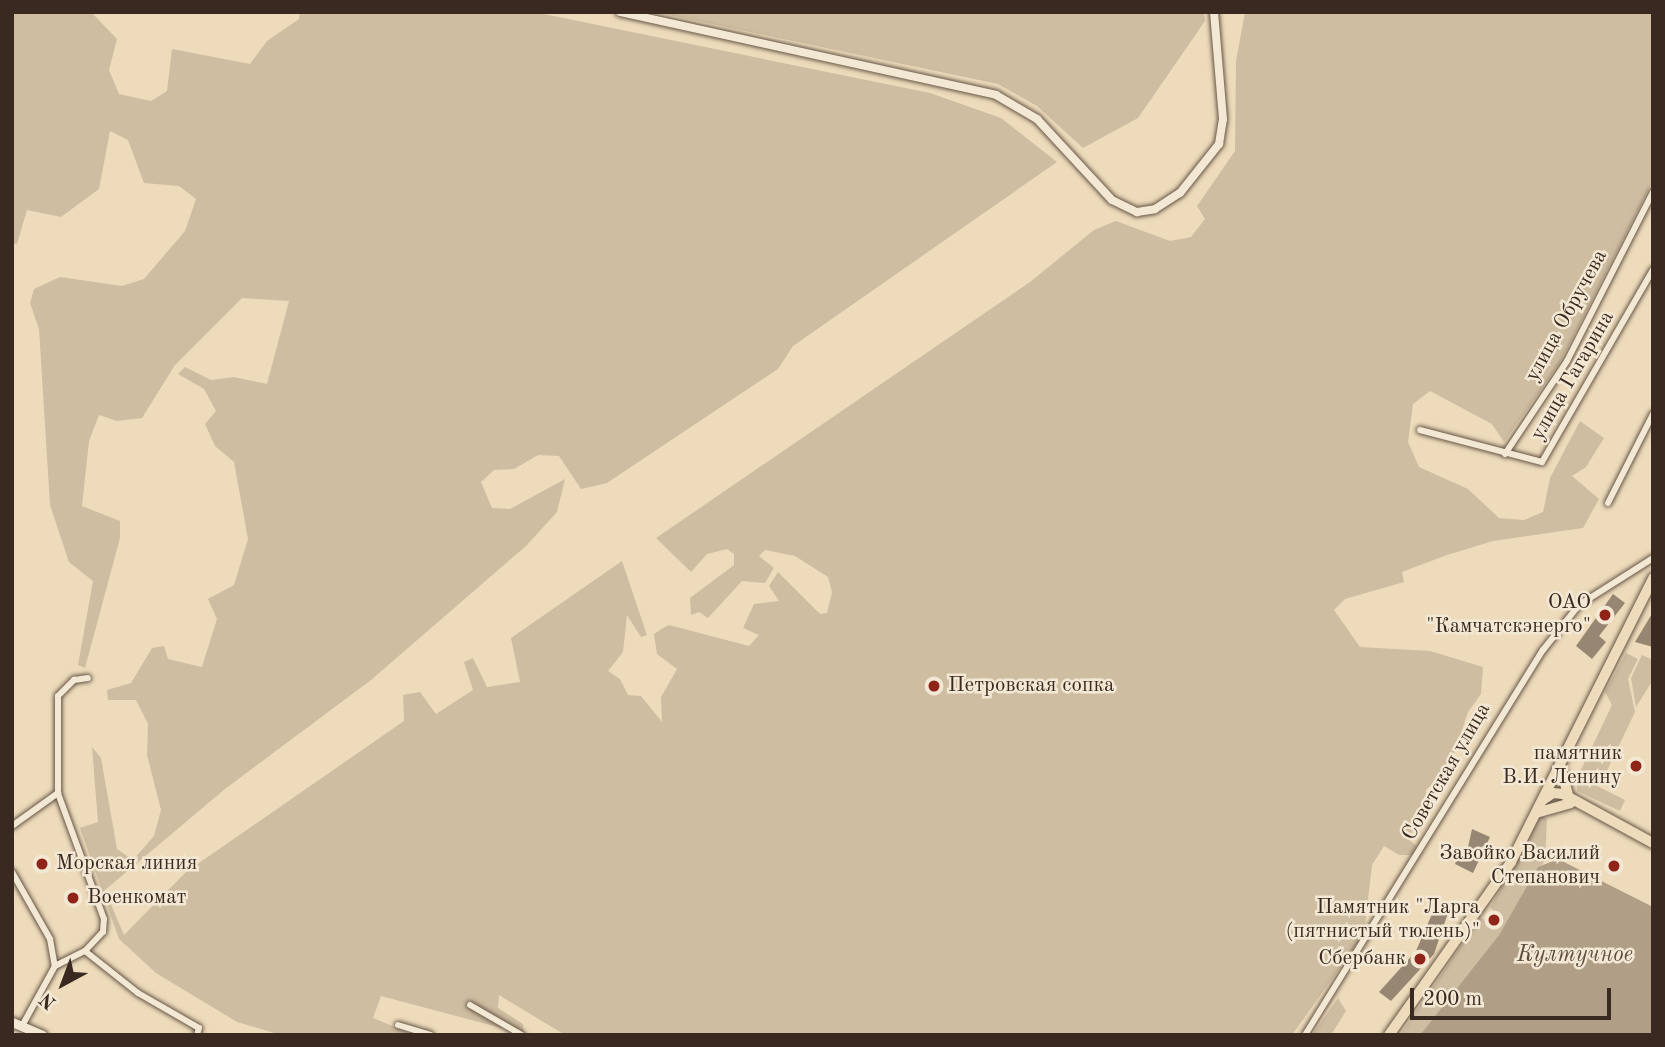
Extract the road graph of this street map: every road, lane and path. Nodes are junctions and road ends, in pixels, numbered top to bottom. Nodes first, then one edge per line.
1 (620, 12) edge
2 (1214, 12) edge
3 (1653, 192) edge
4 (1653, 270) edge
5 (1653, 414) edge
6 (1420, 430) dead end
7 (1505, 454) junction
8 (1608, 503) dead end
9 (1653, 558) edge
10 (1653, 578) edge
11 (88, 678) dead end
12 (1560, 765) junction
13 (58, 793) junction
14 (1542, 800) junction
15 (1572, 803) junction
16 (1536, 813) junction
17 (12, 826) edge
18 (1653, 844) edge
19 (12, 872) edge
20 (85, 951) junction
21 (55, 966) junction
22 (470, 1004) dead end
23 (15, 1024) edge
24 (398, 1025) dead end
25 (42, 1035) edge
26 (197, 1035) edge
27 (430, 1035) edge
28 (522, 1035) edge
29 (1305, 1035) edge
30 (1389, 1035) edge

1 - 2 street
3 - 7 street, улица Обручева
4 - 7 street, улица Гагарина
5 - 8 street
6 - 7 street, улица Гагарина
9 - 29 street, Советская улица
10 - 12 main road
11 - 13 street
12 - 14 main road
12 - 15 main road
13 - 17 street
13 - 20 street
14 - 15 main road
14 - 16 main road
15 - 16 main road
15 - 18 main road
16 - 30 main road
19 - 21 street
20 - 21 street
20 - 26 street
21 - 23 street
22 - 28 street
23 - 25 main road
24 - 27 street

